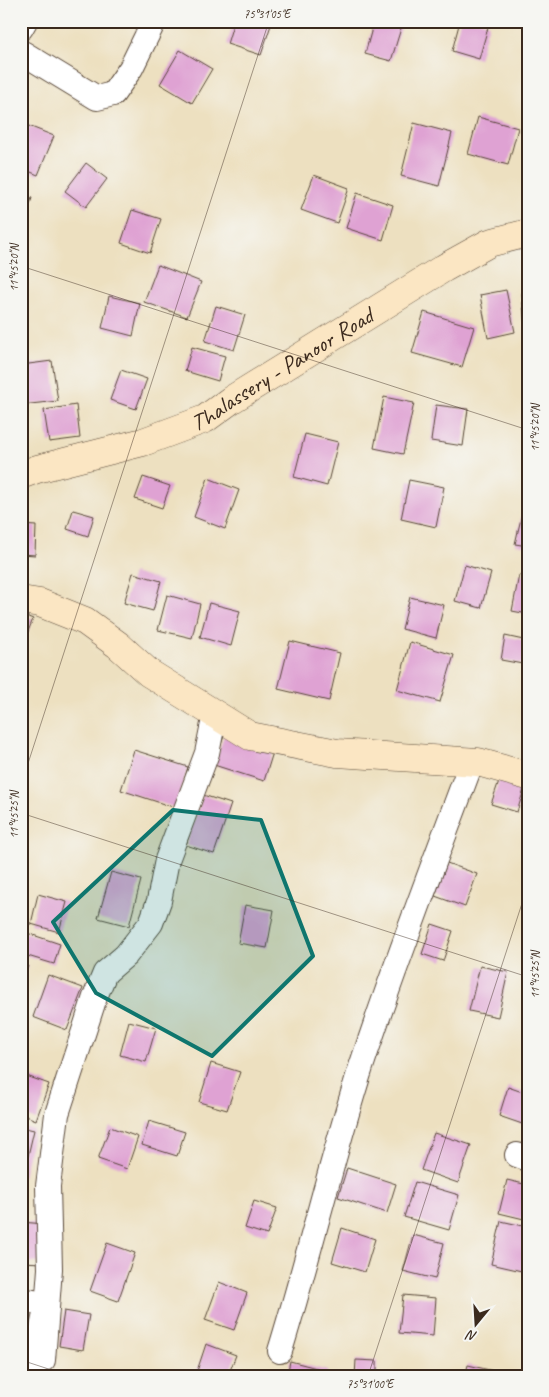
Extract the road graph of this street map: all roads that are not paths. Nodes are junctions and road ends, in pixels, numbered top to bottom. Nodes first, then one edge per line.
1 (25, 21) edge
2 (154, 21) edge
3 (21, 28) edge
4 (21, 54) edge
5 (528, 233) edge
6 (21, 476) edge
7 (21, 600) edge
8 (215, 714) junction
9 (472, 761) junction
10 (528, 776) edge
11 (21, 1300) edge
12 (47, 1304) junction
13 (280, 1351) dead end
14 (38, 1368) edge

1 - 3 street
2 - 4 street
5 - 6 main road, Thalassery - Panoor Road
7 - 8 main road
8 - 9 main road
8 - 12 street
9 - 10 main road
9 - 13 street
11 - 12 street
12 - 14 street

